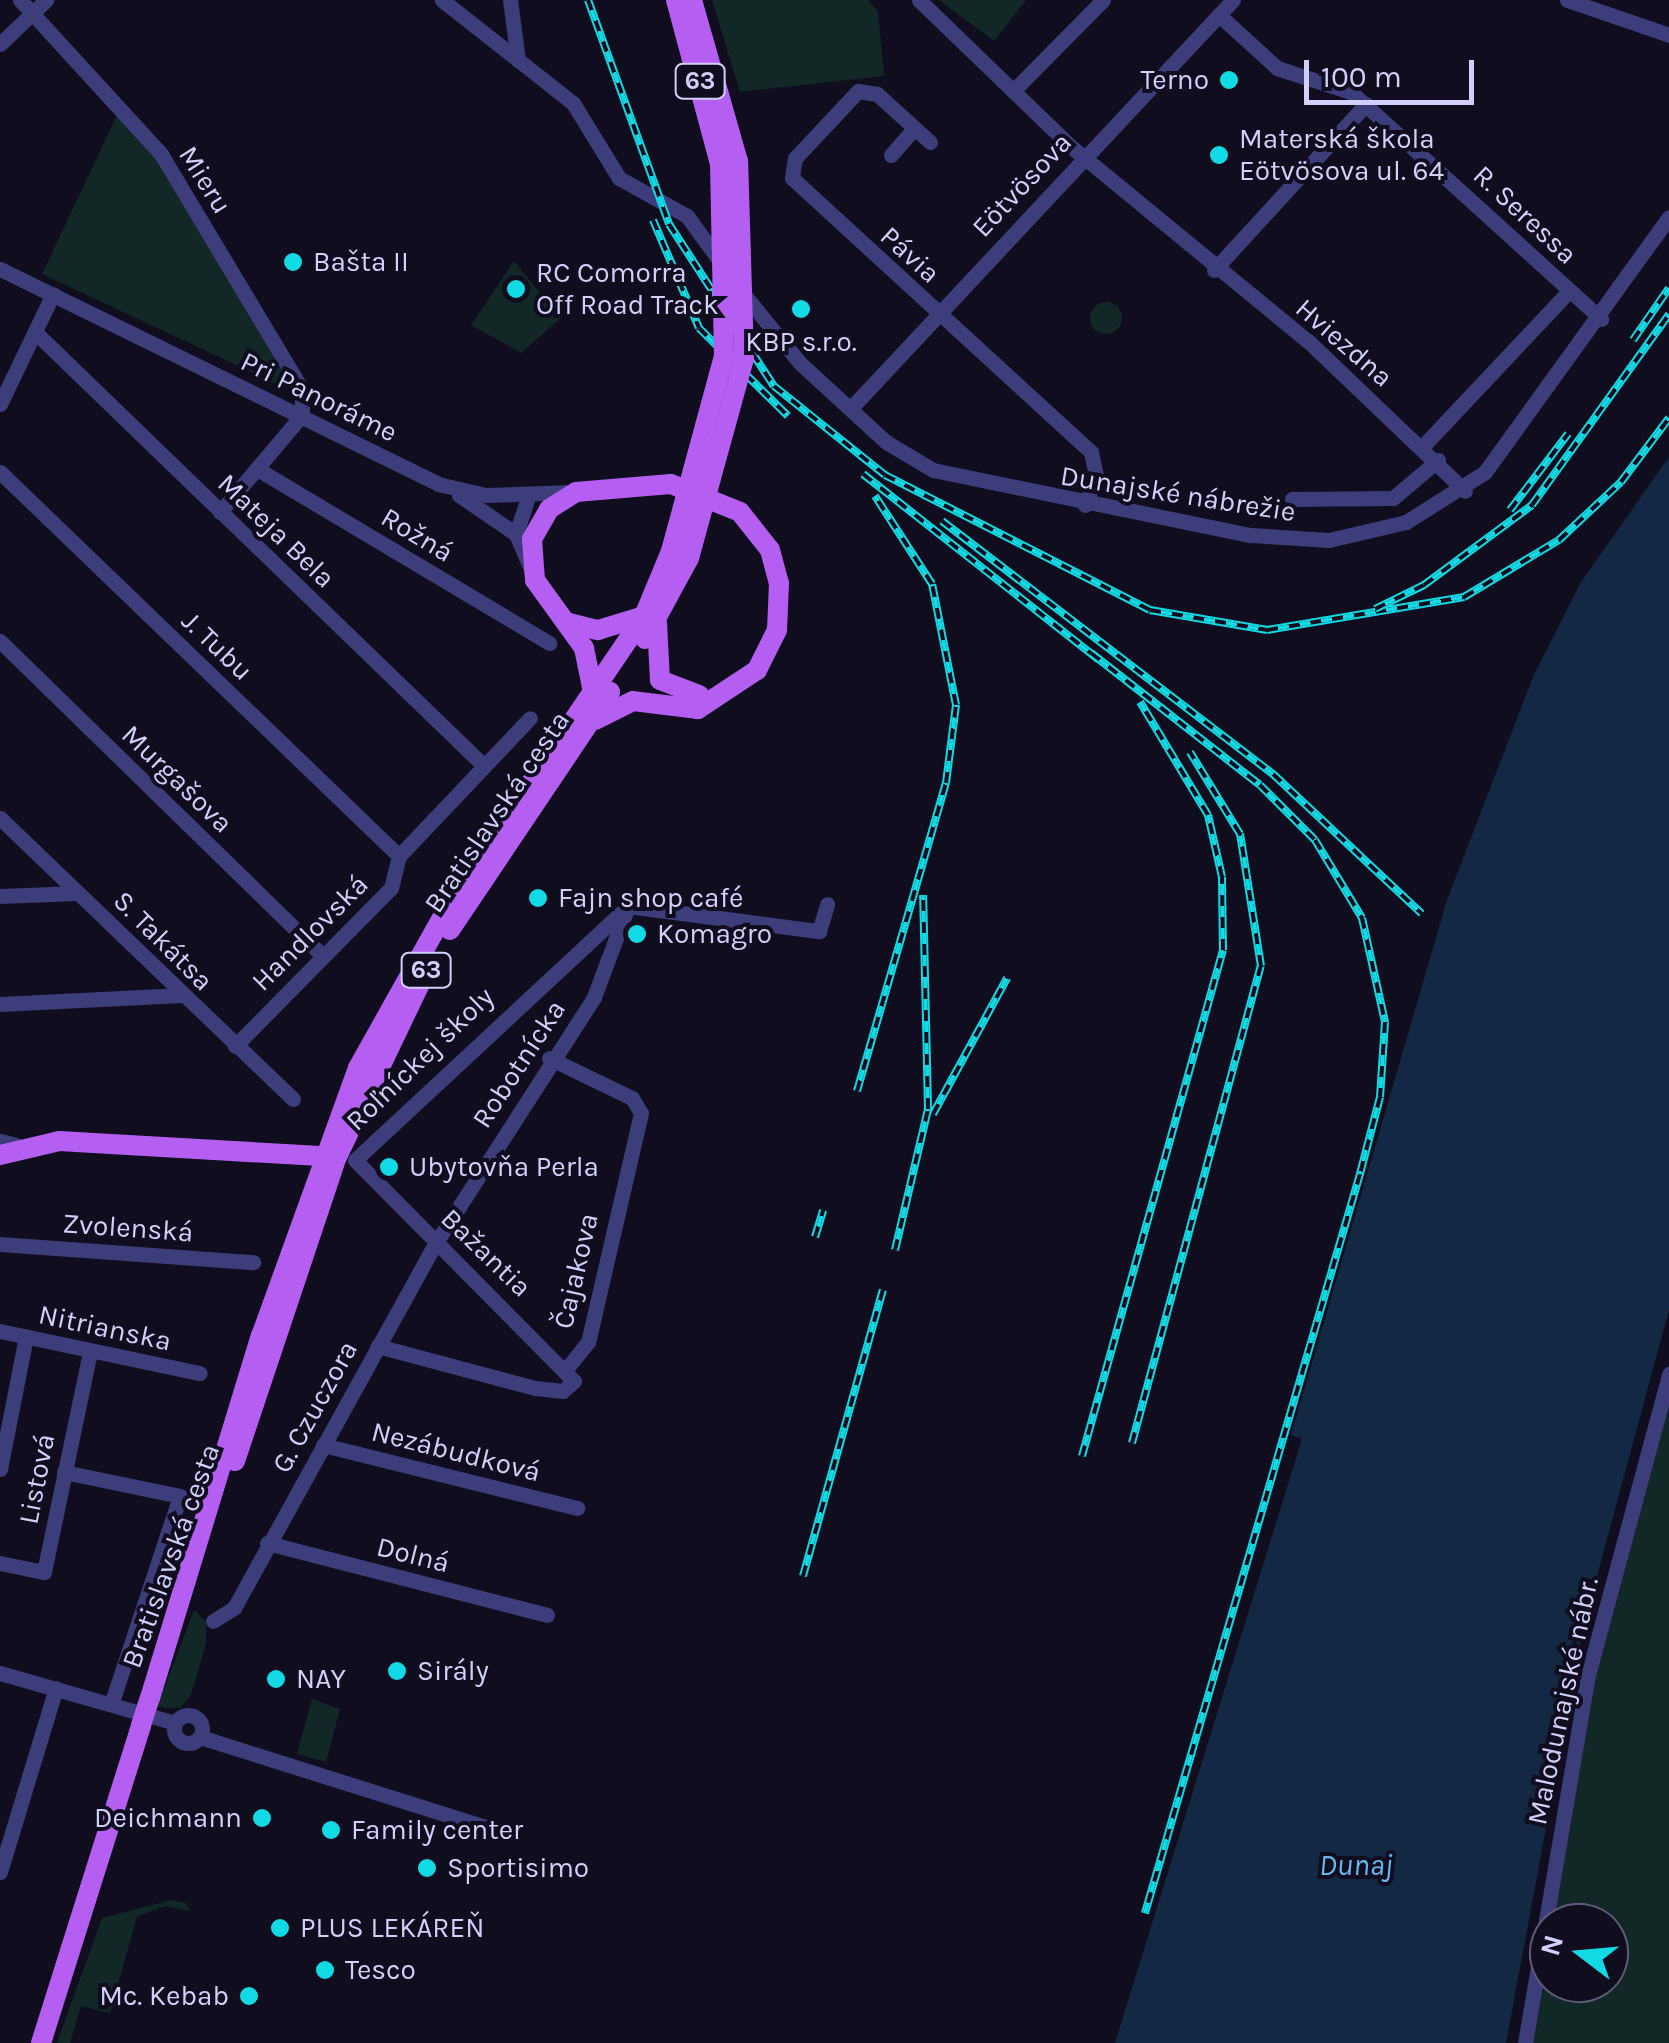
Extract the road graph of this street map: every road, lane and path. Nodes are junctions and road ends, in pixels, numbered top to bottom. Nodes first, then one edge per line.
1 (46, 0) edge
2 (442, 0) edge
3 (510, 0) edge
4 (676, 0) edge
5 (692, 0) edge
6 (919, 0) edge
7 (1103, 0) edge
8 (1233, 0) edge
9 (1567, 0) edge
10 (25, 6) edge
11 (1219, 15) junction
12 (1669, 35) edge
13 (0, 44) edge
14 (518, 60) junction
15 (1012, 91) junction
16 (1366, 104) junction
17 (914, 129) junction
18 (930, 142) dead end
19 (891, 155) dead end
20 (1084, 156) junction
21 (729, 162) junction
22 (1669, 217) edge
23 (0, 269) edge
24 (1214, 270) junction
25 (1569, 290) junction
26 (52, 294) junction
27 (937, 312) junction
28 (1600, 319) junction
29 (35, 332) junction
30 (0, 404) edge
31 (851, 408) junction
32 (302, 415) junction
33 (1423, 446) junction
34 (1438, 460) junction
35 (259, 470) junction
36 (0, 472) edge
37 (438, 484) junction
38 (1465, 490) junction
39 (576, 492) junction
40 (528, 496) junction
41 (1292, 499) dead end
42 (1085, 505) junction
43 (220, 512) junction
44 (526, 530) junction
45 (651, 617) junction
46 (569, 623) junction
47 (0, 641) edge
48 (550, 643) dead end
49 (593, 692) junction
50 (721, 697) junction
51 (530, 718) dead end
52 (586, 728) junction
53 (484, 765) junction
54 (0, 818) edge
55 (399, 856) junction
56 (77, 892) junction
57 (0, 896) edge
58 (827, 904) dead end
59 (628, 906) junction
60 (320, 953) junction
61 (182, 995) junction
62 (0, 1004) edge
63 (235, 1046) junction
64 (550, 1058) junction
65 (293, 1099) dead end
66 (5, 1147) edge
67 (338, 1157) junction
68 (437, 1241) junction
69 (0, 1244) edge
70 (253, 1262) dead end
71 (0, 1330) edge
72 (26, 1336) junction
73 (377, 1346) junction
74 (90, 1351) junction
75 (568, 1366) junction
76 (200, 1373) dead end
77 (1669, 1374) edge
78 (324, 1445) junction
79 (0, 1470) edge
80 (64, 1472) junction
81 (577, 1508) dead end
82 (267, 1543) junction
83 (0, 1562) edge
84 (547, 1615) dead end
85 (213, 1621) dead end
86 (0, 1674) edge
87 (56, 1688) junction
88 (112, 1702) junction
89 (494, 1830) dead end
90 (2, 1854) edge
91 (0, 1872) edge
92 (92, 1892) junction
93 (42, 2043) edge
94 (53, 2043) edge
95 (1525, 2043) edge

1 - 10 street
2 - 14 street, Dunajské nábrežie
3 - 14 street
4 - 21 main road, Bratislavská cesta / 63
5 - 21 main road, Bratislavská cesta / 63
6 - 15 street, Hviezdna
7 - 15 street
8 - 11 street, Eötvösova
9 - 12 street
10 - 13 street
10 - 32 street, Mieru
11 - 16 street, R. Seressa
11 - 20 street, Eötvösova
14 - 31 street, Dunajské nábrežie
15 - 20 street, Hviezdna
16 - 24 street
16 - 25 street, R. Seressa
17 - 18 street, Pávia
17 - 19 street
17 - 27 street, Pávia
20 - 24 street, Hviezdna
20 - 27 street, Eötvösova
21 - 45 main road, Bratislavská cesta / 63, bridge
22 - 28 street, Dunajské nábrežie
23 - 26 street, Pri Panoráme
24 - 33 street, Hviezdna
25 - 28 street, R. Seressa
25 - 33 street
26 - 29 street
26 - 32 street, Pri Panoráme
27 - 31 street, Eötvösova
27 - 42 street, Pávia
28 - 38 street, Dunajské nábrežie
29 - 30 street
29 - 43 street, Mateja Bela
31 - 42 street, Dunajské nábrežie
32 - 35 street
32 - 37 street, Pri Panoráme
33 - 34 street, Hviezdna
34 - 38 street, Hviezdna
34 - 41 street
35 - 43 street
35 - 48 street, Rožná
36 - 55 street, J. Tubu
37 - 40 street, Pri Panoráme
37 - 44 street
38 - 42 street, Dunajské nábrežie
39 - 40 street, Pri Panoráme
39 - 44 main road
39 - 50 main road
40 - 44 street
43 - 53 street, Mateja Bela
44 - 46 main road
45 - 46 main road
45 - 49 main road, Bratislavská cesta / 63
45 - 50 main road
45 - 52 main road, Bratislavská cesta / 63
46 - 49 main road
47 - 60 street, Murgašova
49 - 67 main road, Bratislavská cesta / 63
50 - 52 main road
51 - 53 street, Handlovská
52 - 67 main road, Bratislavská cesta / 63
53 - 55 street, Handlovská
54 - 56 street, S. Takátsa
55 - 60 street, Handlovská
56 - 57 street
56 - 61 street, S. Takátsa
58 - 59 street
59 - 64 street, Robotnícka
59 - 67 street, Roľníckej školy
60 - 63 street, Handlovská
61 - 62 street
61 - 63 street, S. Takátsa
63 - 65 street, S. Takátsa
64 - 68 street, Robotnícka
64 - 75 street, Čajakova
66 - 67 main road
67 - 68 street, Bažantia
67 - 92 main road, Bratislavská cesta / 63, bridge
68 - 73 street, G. Czuczora
68 - 75 street, Bažantia
69 - 70 street, Zvolenská
71 - 72 street, Nitrianska
72 - 74 street, Nitrianska
72 - 79 street
73 - 75 street
73 - 78 street, G. Czuczora
74 - 76 street, Nitrianska
74 - 80 street, Listová
77 - 95 street, Malodunajské nábr.
78 - 81 street, Nezábudková
78 - 82 street, G. Czuczora
80 - 83 street, Listová
80 - 88 street
82 - 84 street, Dolná
82 - 85 street, G. Czuczora
86 - 87 street
87 - 88 street
87 - 90 street
88 - 89 street
90 - 91 street
92 - 93 main road, Bratislavská cesta / 63
92 - 94 main road, Bratislavská cesta / 63

